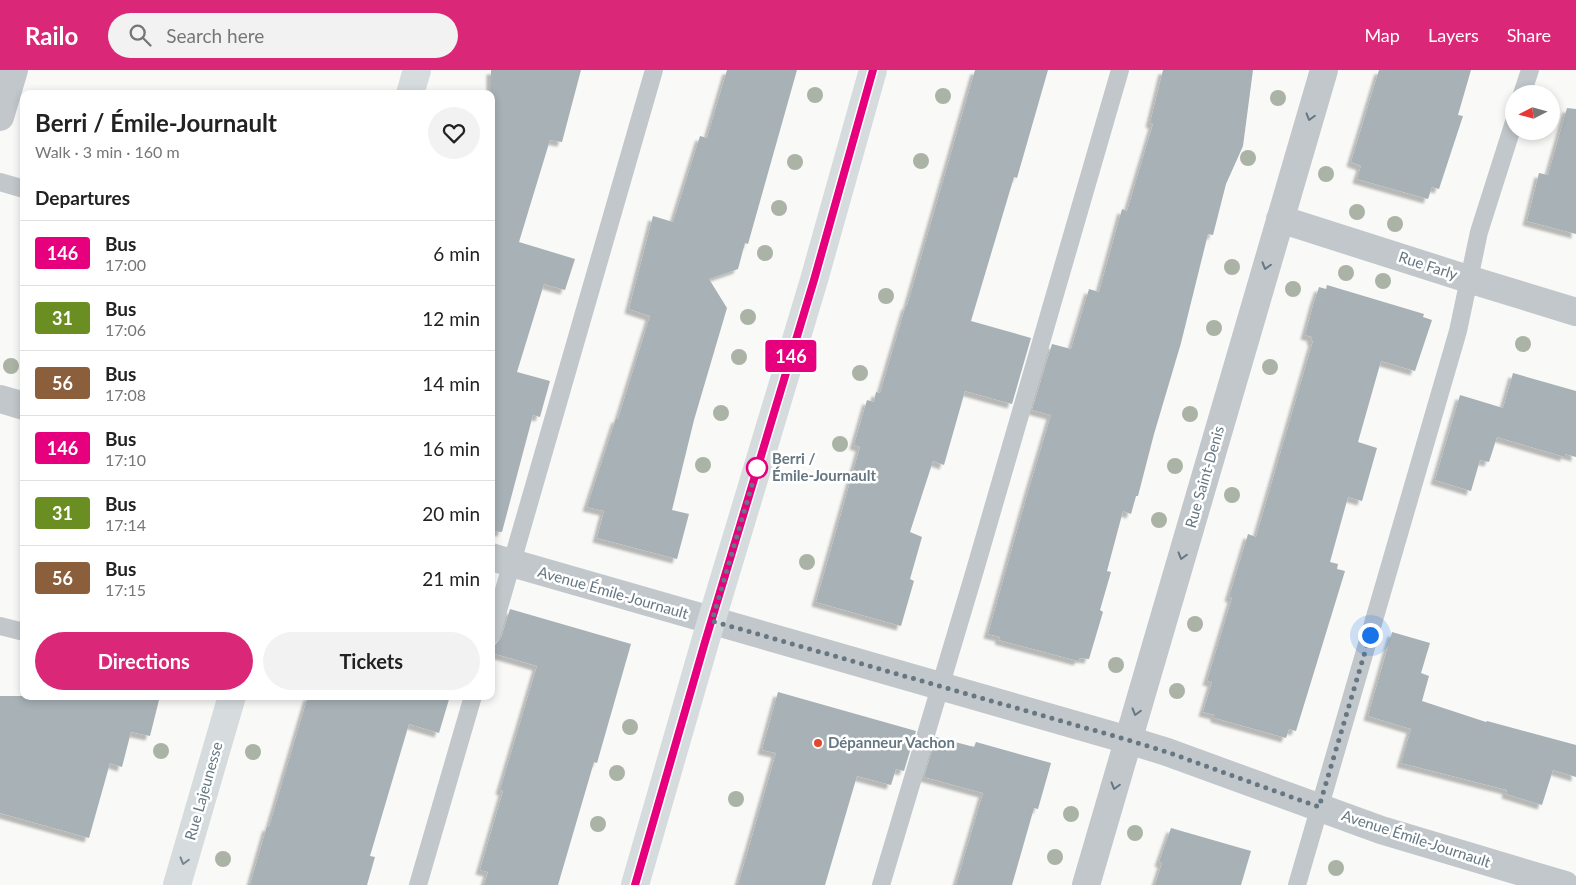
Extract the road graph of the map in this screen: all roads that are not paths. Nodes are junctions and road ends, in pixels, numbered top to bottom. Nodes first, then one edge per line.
1 (14, 70) edge
2 (417, 70) edge
3 (654, 70) edge
4 (873, 70) edge
5 (1120, 70) edge
6 (1324, 70) edge
7 (1530, 70) edge
8 (1525, 85) edge
9 (411, 90) edge
10 (0, 117) edge
11 (1508, 140) edge
12 (0, 182) edge
13 (20, 188) edge
14 (1280, 219) junction
15 (1468, 279) junction
16 (1576, 312) edge
17 (0, 399) edge
18 (20, 405) edge
19 (502, 560) edge
20 (495, 608) edge
21 (712, 621) junction
22 (0, 626) edge
23 (20, 631) edge
24 (940, 685) junction
25 (231, 700) edge
26 (472, 700) edge
27 (1128, 740) junction
28 (1319, 807) junction
29 (177, 885) edge
30 (418, 885) edge
31 (635, 885) edge
32 (881, 885) edge
33 (1086, 885) edge
34 (1297, 885) edge
35 (1565, 885) edge

1 - 10 street
2 - 9 main road
3 - 19 lane
4 - 21 main road
5 - 24 lane
6 -> 14 street, Rue Saint-Denis
7 - 8 lane
11 - 15 lane
12 - 13 lane
14 - 15 street, Rue Farly
14 -> 27 street, Rue Saint-Denis
15 - 16 street, Rue Farly
15 - 28 lane
17 - 18 street
19 - 20 lane
19 - 21 street, Avenue Émile-Journault
21 - 24 street, Avenue Émile-Journault
21 - 31 main road
22 - 23 lane
24 - 27 street, Avenue Émile-Journault
24 - 32 lane
25 -> 29 main road, Rue Lajeunesse
26 - 30 lane
27 - 28 street, Avenue Émile-Journault
27 -> 33 street, Rue Saint-Denis
28 - 34 lane
28 - 35 street, Avenue Émile-Journault

